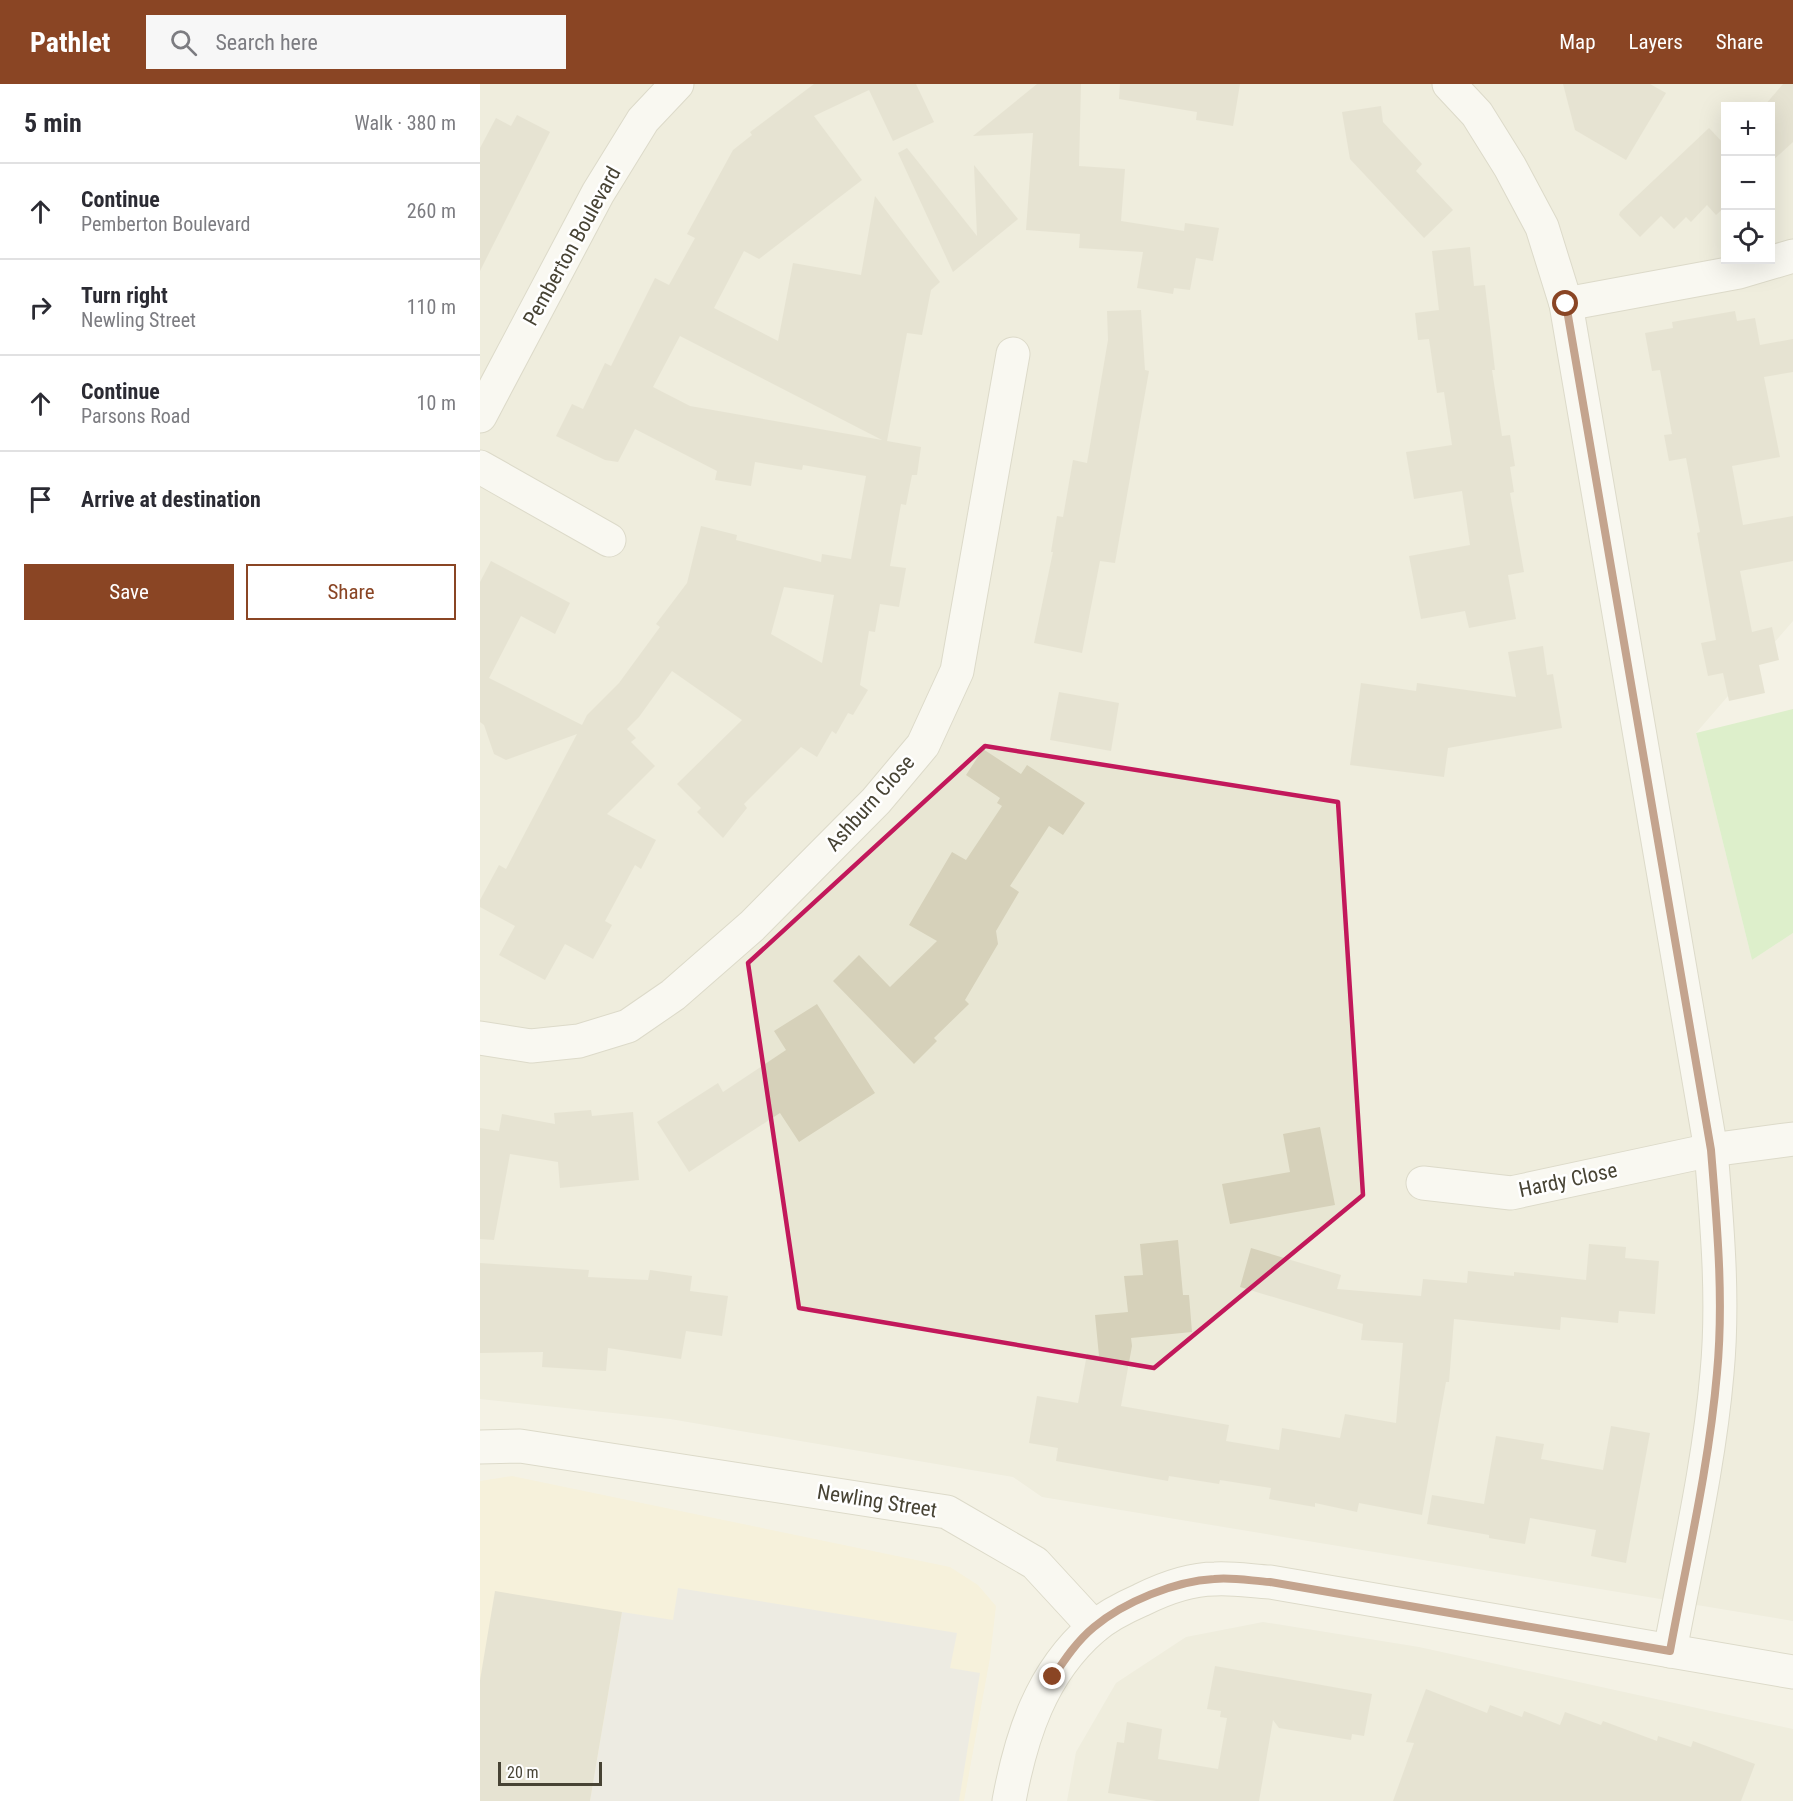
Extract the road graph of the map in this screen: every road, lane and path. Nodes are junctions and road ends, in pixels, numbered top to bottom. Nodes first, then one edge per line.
1 (677, 84) edge
2 (1449, 84) edge
3 (1793, 256) edge
4 (1566, 304) junction
5 (1013, 354) dead end
6 (480, 416) edge
7 (480, 467) edge
8 (609, 540) dead end
9 (480, 1038) edge
10 (1793, 1140) edge
11 (1711, 1150) junction
12 (1423, 1183) dead end
13 (480, 1447) edge
14 (1094, 1627) junction
15 (1670, 1651) junction
16 (1793, 1672) edge
17 (1009, 1801) edge

1 - 6 street, Pemberton Boulevard
2 - 4 street
3 - 4 street
4 - 11 street
5 - 9 street, Ashburn Close
7 - 8 street
10 - 11 street, Hardy Close
11 - 12 street, Hardy Close
11 - 15 street
13 - 14 street, Newling Street
14 - 15 street
14 - 17 street
15 - 16 street

